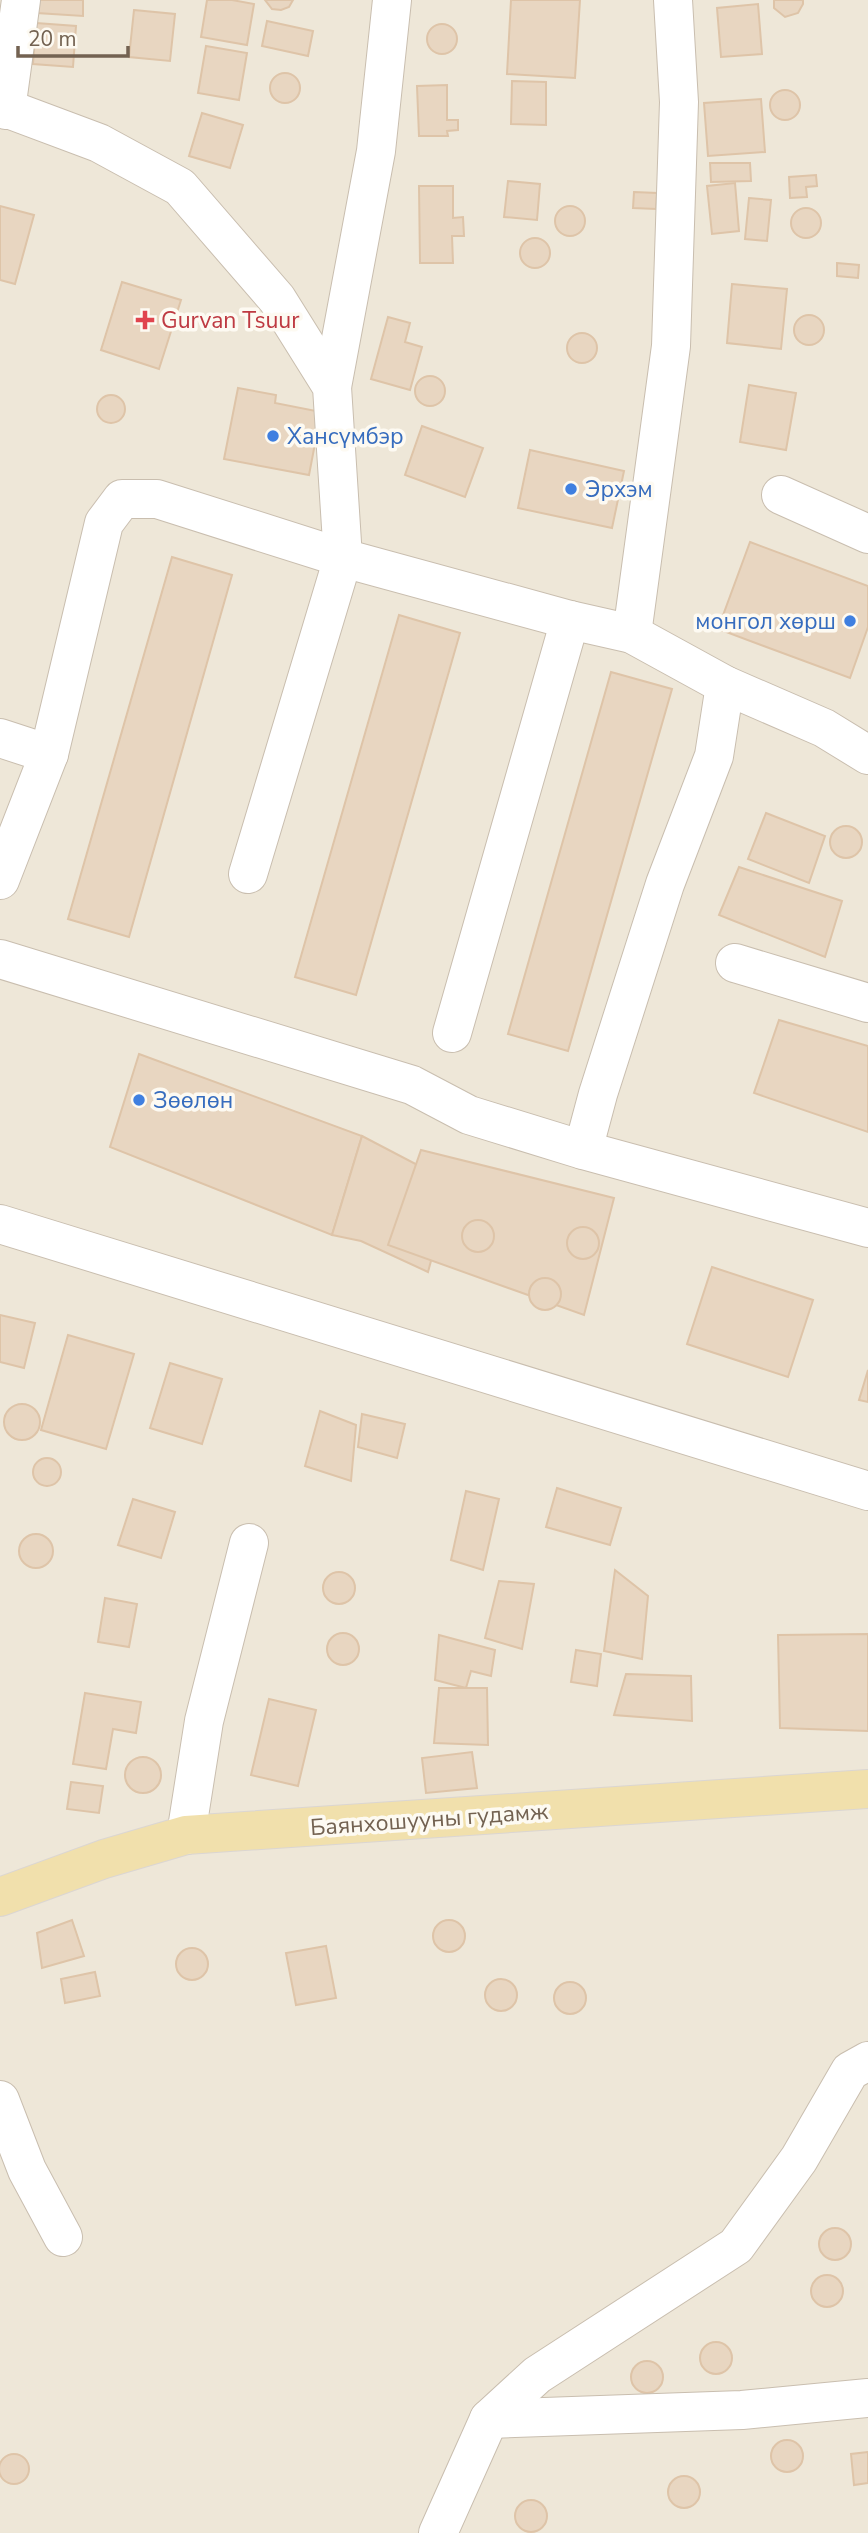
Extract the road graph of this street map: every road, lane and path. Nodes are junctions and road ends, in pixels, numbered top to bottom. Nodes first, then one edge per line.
1 (21, 0) edge
2 (392, 0) edge
3 (673, 0) edge
4 (3, 108) edge
5 (332, 387) junction
6 (781, 495) dead end
7 (868, 534) edge
8 (343, 558) junction
9 (570, 620) junction
10 (632, 634) junction
11 (725, 685) junction
12 (0, 738) edge
13 (49, 754) junction
14 (868, 755) edge
15 (248, 874) dead end
16 (0, 880) edge
17 (0, 959) edge
18 (736, 963) dead end
19 (868, 1003) edge
20 (452, 1032) dead end
21 (583, 1150) junction
22 (0, 1224) edge
23 (868, 1228) edge
24 (868, 1491) edge
25 (249, 1543) dead end
26 (868, 1789) edge
27 (186, 1835) junction
28 (0, 1898) edge
29 (868, 2061) edge
30 (0, 2099) edge
31 (63, 2237) dead end
32 (868, 2398) edge
33 (489, 2419) junction
34 (438, 2533) edge

1 - 4 street
2 - 5 street
3 - 10 street
4 - 5 street
5 - 8 street
6 - 7 street
8 - 9 street
8 - 13 street
8 - 15 street
9 - 10 street
9 - 20 street
10 - 11 street
11 - 14 street
11 - 21 street
12 - 13 street
13 - 16 street
17 - 21 street
18 - 19 street
21 - 23 street
22 - 24 street
25 - 27 street
26 - 27 main road, Баянхошууны гудамж
27 - 28 main road, Баянхошууны гудамж
29 - 33 street
30 - 31 street
32 - 33 street
33 - 34 street

